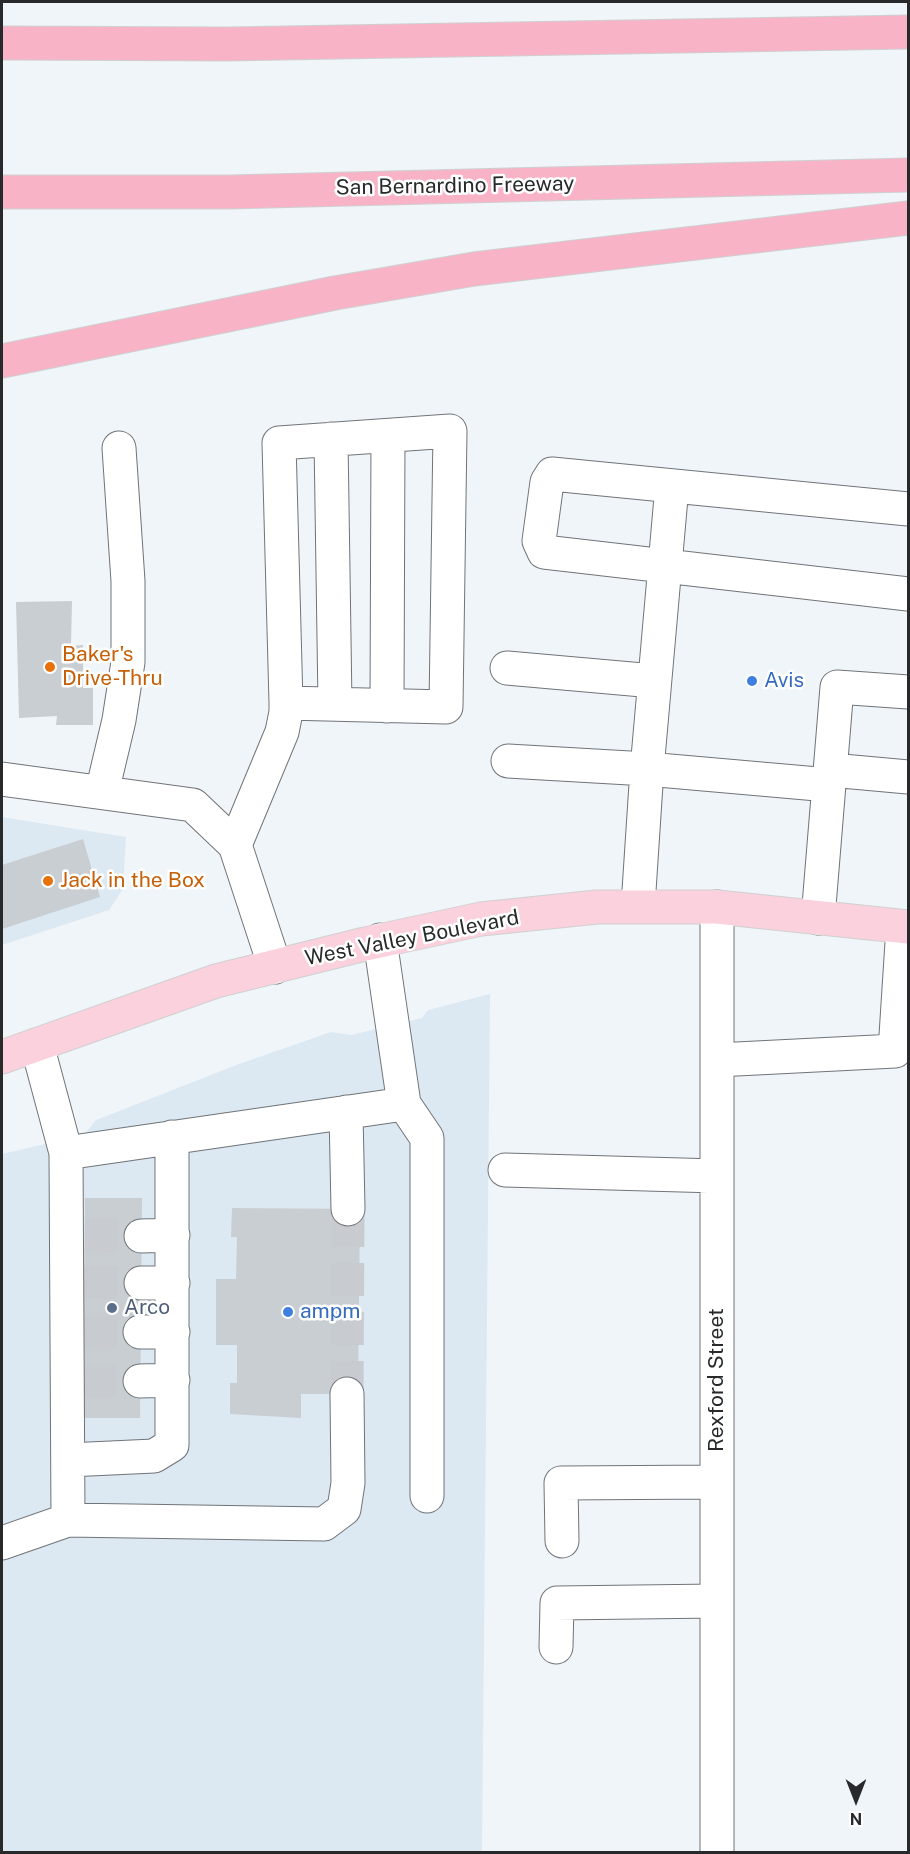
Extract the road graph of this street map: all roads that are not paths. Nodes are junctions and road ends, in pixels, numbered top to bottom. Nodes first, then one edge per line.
1 (909, 32) edge
2 (2, 43) edge
3 (909, 175) edge
4 (2, 192) edge
5 (909, 218) edge
6 (2, 361) edge
7 (388, 435) junction
8 (332, 439) junction
9 (118, 448) dead end
10 (672, 486) junction
11 (909, 509) edge
12 (664, 566) junction
13 (909, 594) edge
14 (507, 668) dead end
15 (654, 681) junction
16 (909, 692) edge
17 (286, 703) junction
18 (335, 704) junction
19 (387, 706) junction
20 (508, 761) dead end
21 (647, 769) junction
22 (909, 777) edge
23 (830, 778) junction
24 (2, 779) edge
25 (102, 792) junction
26 (235, 845) junction
27 (638, 906) junction
28 (717, 907) junction
29 (818, 918) junction
30 (906, 927) edge
31 (380, 940) junction
32 (275, 967) junction
33 (37, 1045) junction
34 (2, 1058) edge
35 (717, 1060) junction
36 (404, 1104) junction
37 (346, 1112) junction
38 (172, 1137) junction
39 (66, 1153) junction
40 (506, 1170) dead end
41 (717, 1176) junction
42 (348, 1209) tunnel mouth
43 (141, 1283) tunnel mouth
44 (173, 1283) junction
45 (140, 1332) tunnel mouth
46 (173, 1332) junction
47 (173, 1380) junction
48 (140, 1381) tunnel mouth
49 (347, 1394) tunnel mouth
50 (68, 1460) junction
51 (717, 1482) junction
52 (427, 1496) dead end
53 (68, 1520) junction
54 (562, 1541) dead end
55 (2, 1543) edge
56 (717, 1601) junction
57 (556, 1647) dead end
58 (717, 1852) edge

1 - 2 highway
3 - 4 highway, San Bernardino Freeway
5 - 6 highway
7 - 8 street
7 - 19 street
7 - 19 street
8 - 17 street
8 - 18 street
9 - 25 street
10 - 11 street
10 - 12 street
10 - 12 street
12 - 13 street
12 - 15 street
14 - 15 street
15 - 21 street
16 - 23 street
17 - 18 street
17 - 26 street
18 - 19 street
20 - 21 street
21 - 23 street
21 - 27 street
22 - 23 street
23 - 29 street
24 - 25 street
25 - 26 street
26 - 32 street
27 - 28 main road, West Valley Boulevard
27 - 31 main road, West Valley Boulevard
28 - 29 main road, West Valley Boulevard
28 - 35 street, Rexford Street
29 - 30 main road, West Valley Boulevard
30 - 35 street
31 - 32 main road, West Valley Boulevard
31 - 36 street
32 - 33 main road, West Valley Boulevard
33 - 34 main road, West Valley Boulevard
33 - 39 street
35 - 41 street, Rexford Street
36 - 37 street
36 - 52 street
37 - 38 street
37 - 42 street
38 - 39 street
38 - 44 street
39 - 50 street
40 - 41 street
41 - 51 street, Rexford Street
43 - 44 street
44 - 46 street
45 - 46 street
46 - 47 street
47 - 48 street
47 - 50 street
49 - 53 street
50 - 53 street
51 - 54 street
51 - 56 street, Rexford Street
53 - 55 street
56 - 57 street
56 - 58 street, Rexford Street

